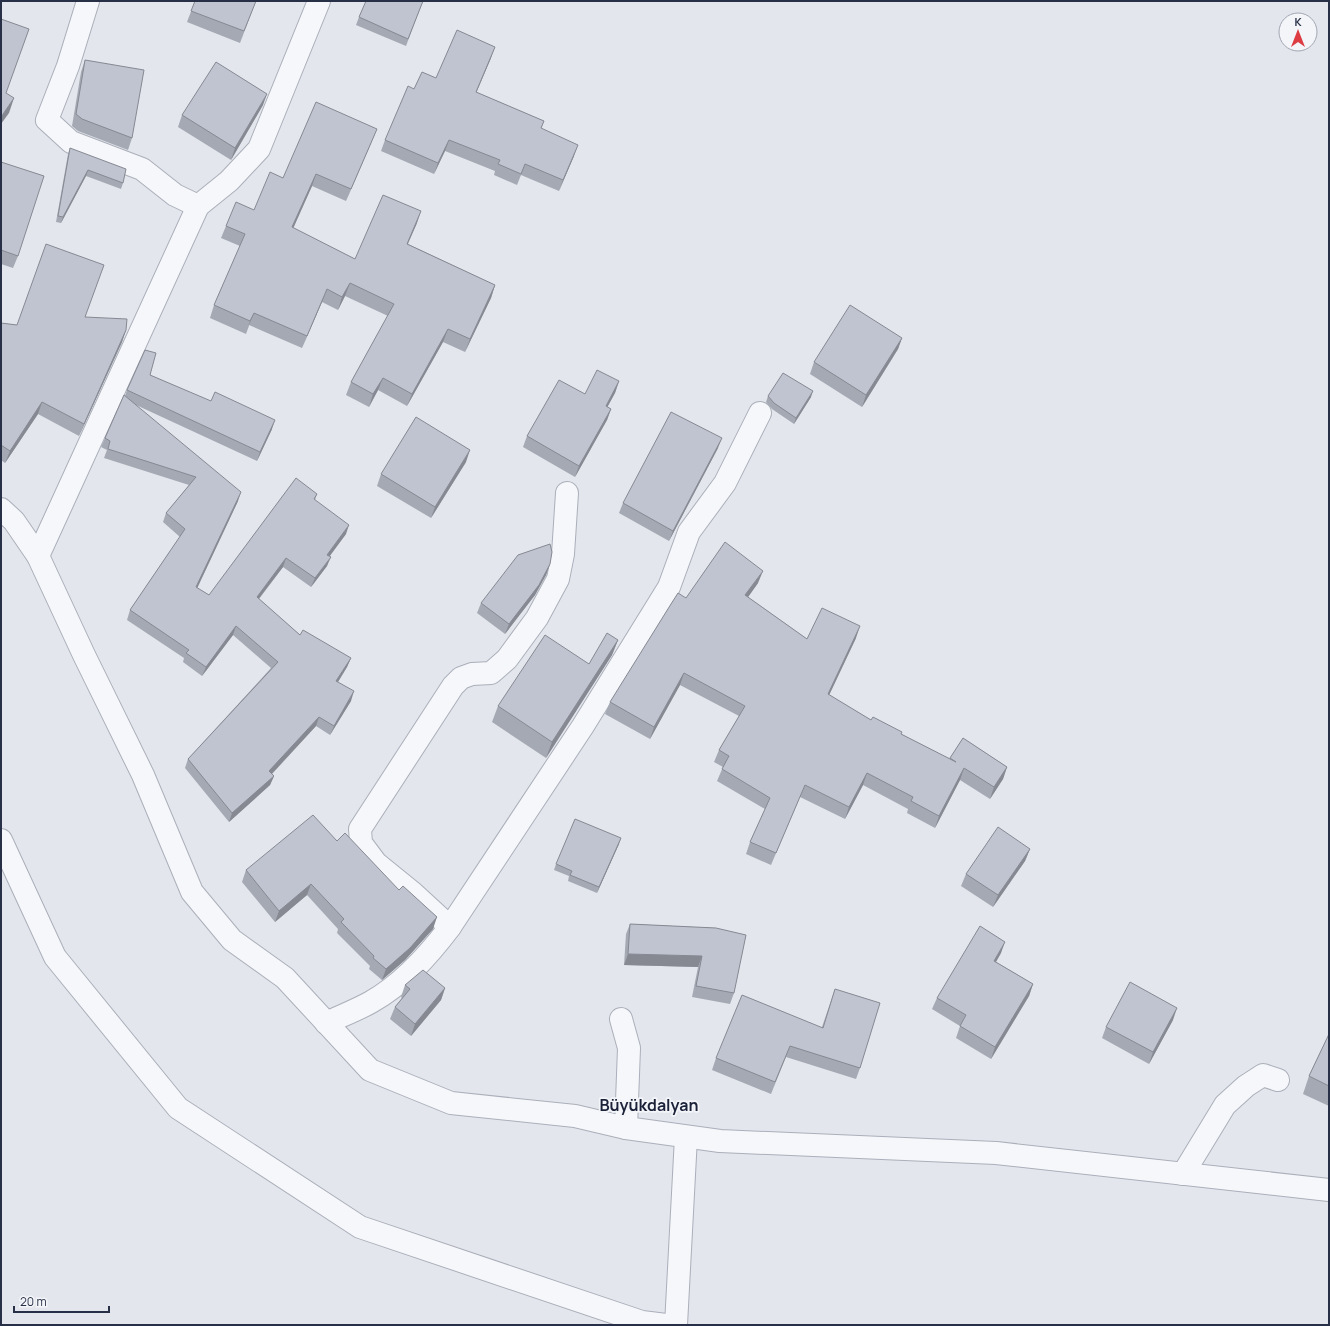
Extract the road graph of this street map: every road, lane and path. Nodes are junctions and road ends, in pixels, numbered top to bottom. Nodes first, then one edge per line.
1 (88, 1) edge
2 (319, 1) edge
3 (198, 206) junction
4 (760, 412) dead end
5 (567, 493) dead end
6 (1, 509) edge
7 (38, 556) junction
8 (1, 840) edge
9 (450, 927) junction
10 (622, 1019) dead end
11 (326, 1023) junction
12 (1278, 1080) dead end
13 (626, 1128) junction
14 (686, 1137) junction
15 (1183, 1174) junction
16 (1329, 1190) edge
17 (642, 1323) edge
18 (666, 1325) edge
19 (676, 1325) edge

1 - 3 street
2 - 3 street
3 - 7 street
4 - 9 street
5 - 9 street
6 - 7 street
7 - 11 street
8 - 17 street
9 - 11 street
10 - 13 street
11 - 13 street
12 - 15 street
13 - 14 street
14 - 15 street
14 - 19 street
15 - 16 street
17 - 18 street

